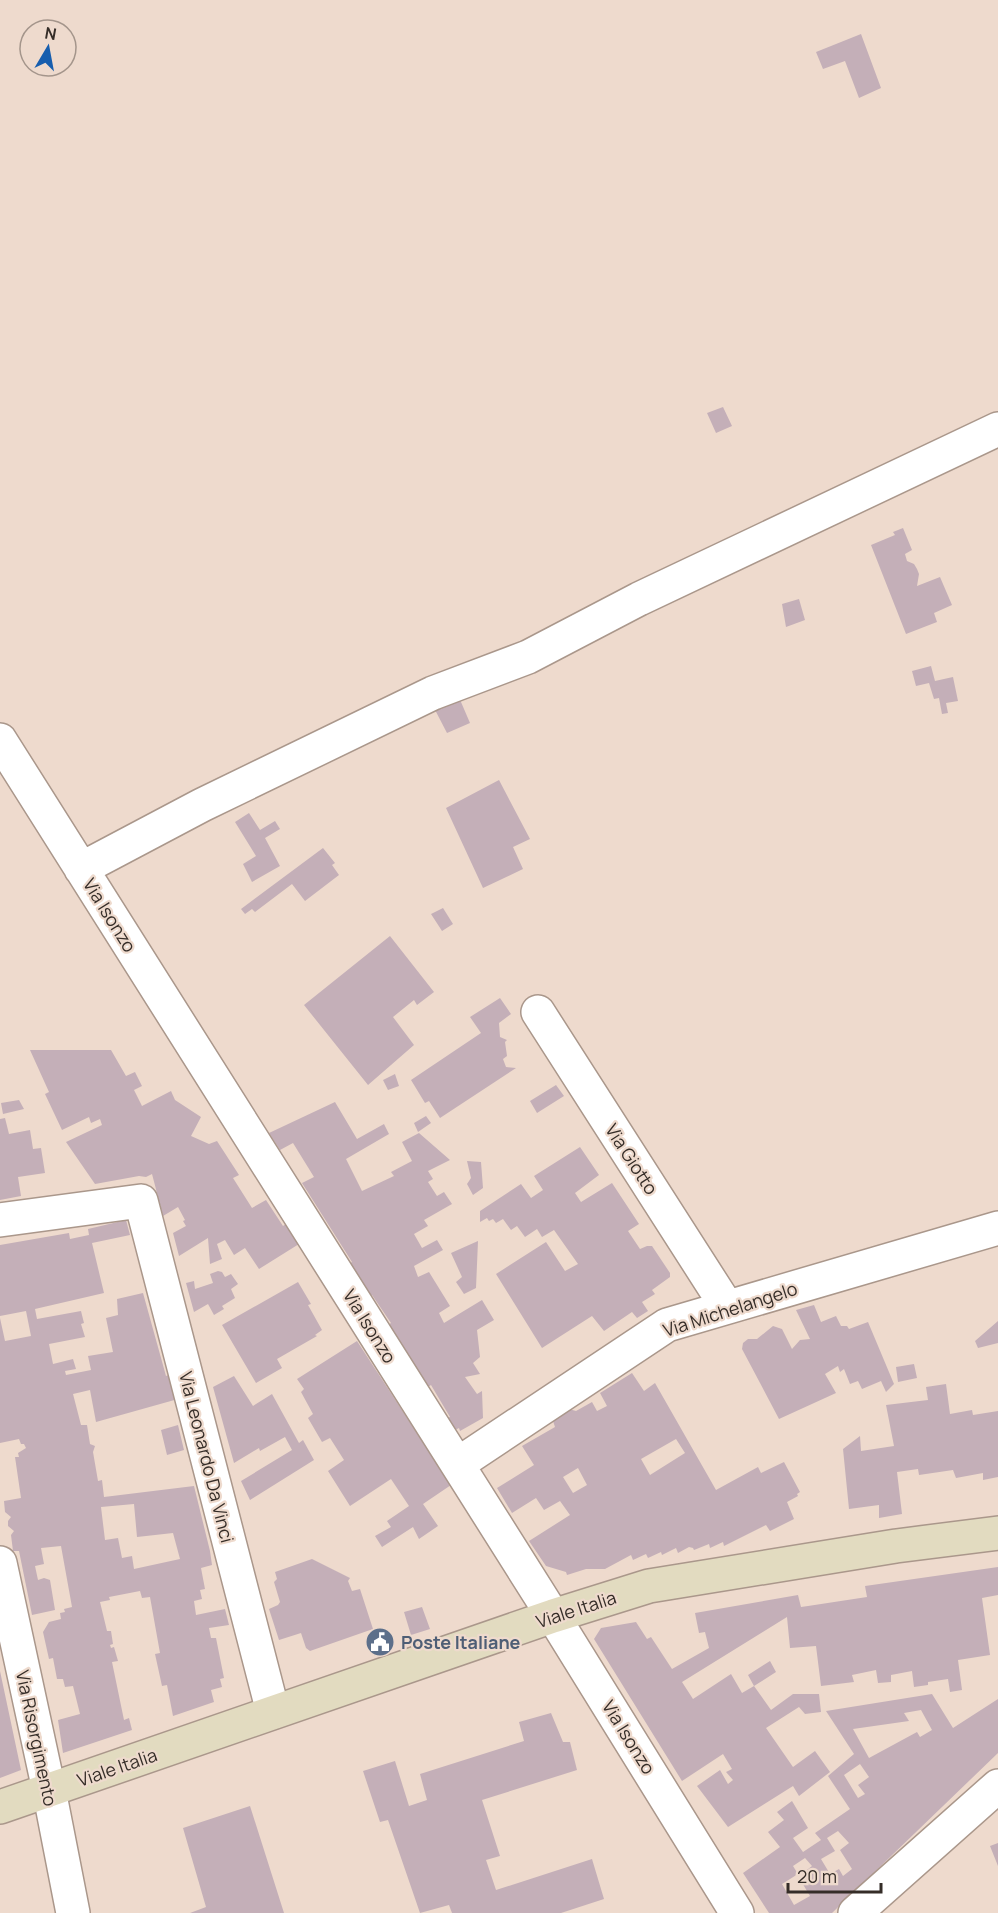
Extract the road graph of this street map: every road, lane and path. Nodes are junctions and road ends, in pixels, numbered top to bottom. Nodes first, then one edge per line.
1 (998, 429) edge
2 (0, 740) edge
3 (81, 869) junction
4 (538, 1012) dead end
5 (0, 1220) edge
6 (998, 1228) edge
7 (726, 1307) junction
8 (458, 1464) junction
9 (998, 1533) edge
10 (0, 1563) edge
11 (554, 1616) junction
12 (273, 1713) junction
13 (998, 1786) edge
14 (49, 1790) junction
15 (0, 1807) edge
16 (73, 1913) edge
17 (738, 1913) edge
18 (855, 1913) edge

1 - 3 street
2 - 3 street, Via Isonzo
3 - 8 street, Via Isonzo
4 - 7 street, Via Giotto
5 - 12 street, Via Leonardo Da Vinci
6 - 7 street, Via Michelangelo
7 - 8 street, Via Michelangelo
8 - 11 street, Via Isonzo
9 - 11 street, Viale Italia
10 - 14 street, Via Risorgimento
11 - 12 street, Viale Italia
11 - 17 street, Via Isonzo
12 - 14 street, Viale Italia
13 - 18 street
14 - 15 street, Viale Italia
14 - 16 street, Via Risorgimento

